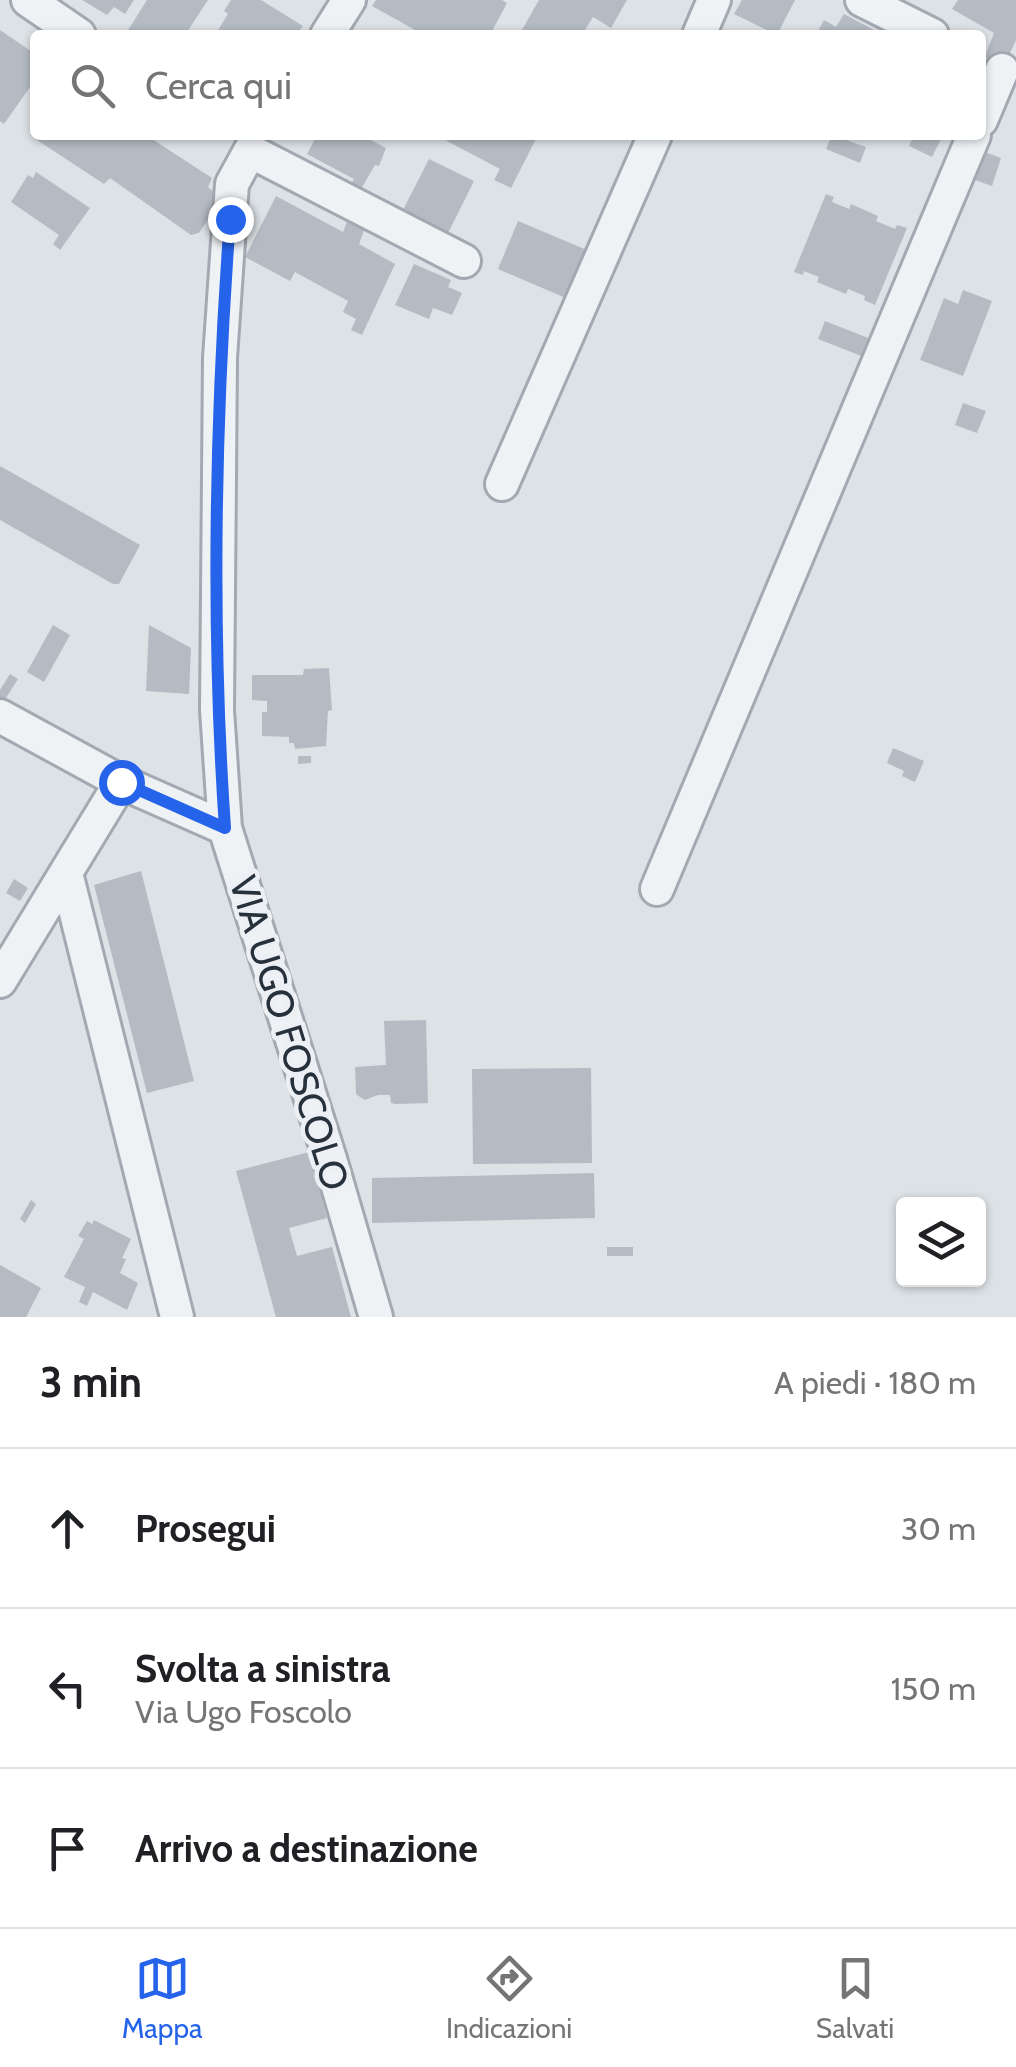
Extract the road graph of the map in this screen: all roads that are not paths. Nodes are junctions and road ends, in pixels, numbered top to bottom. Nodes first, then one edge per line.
1 (28, 0) edge
2 (714, 0) edge
3 (862, 0) edge
4 (72, 30) edge
5 (701, 30) edge
6 (922, 30) edge
7 (1000, 69) edge
8 (986, 107) edge
9 (246, 140) edge
10 (653, 140) edge
11 (972, 140) edge
12 (464, 262) dead end
13 (502, 484) dead end
14 (0, 716) edge
15 (121, 782) junction
16 (225, 828) junction
17 (66, 873) junction
18 (658, 889) dead end
19 (9, 945) edge
20 (0, 981) edge
21 (177, 1317) edge
22 (376, 1317) edge

1 - 4 street
2 - 5 street
3 - 6 street
7 - 8 street
9 - 12 street, VIA UGO FOSCOLO
9 - 16 street, VIA UGO FOSCOLO
10 - 13 street
11 - 18 street
14 - 15 street
15 - 16 street
15 - 17 street
16 - 22 street, VIA UGO FOSCOLO
17 - 19 street
17 - 21 street
19 - 20 street

